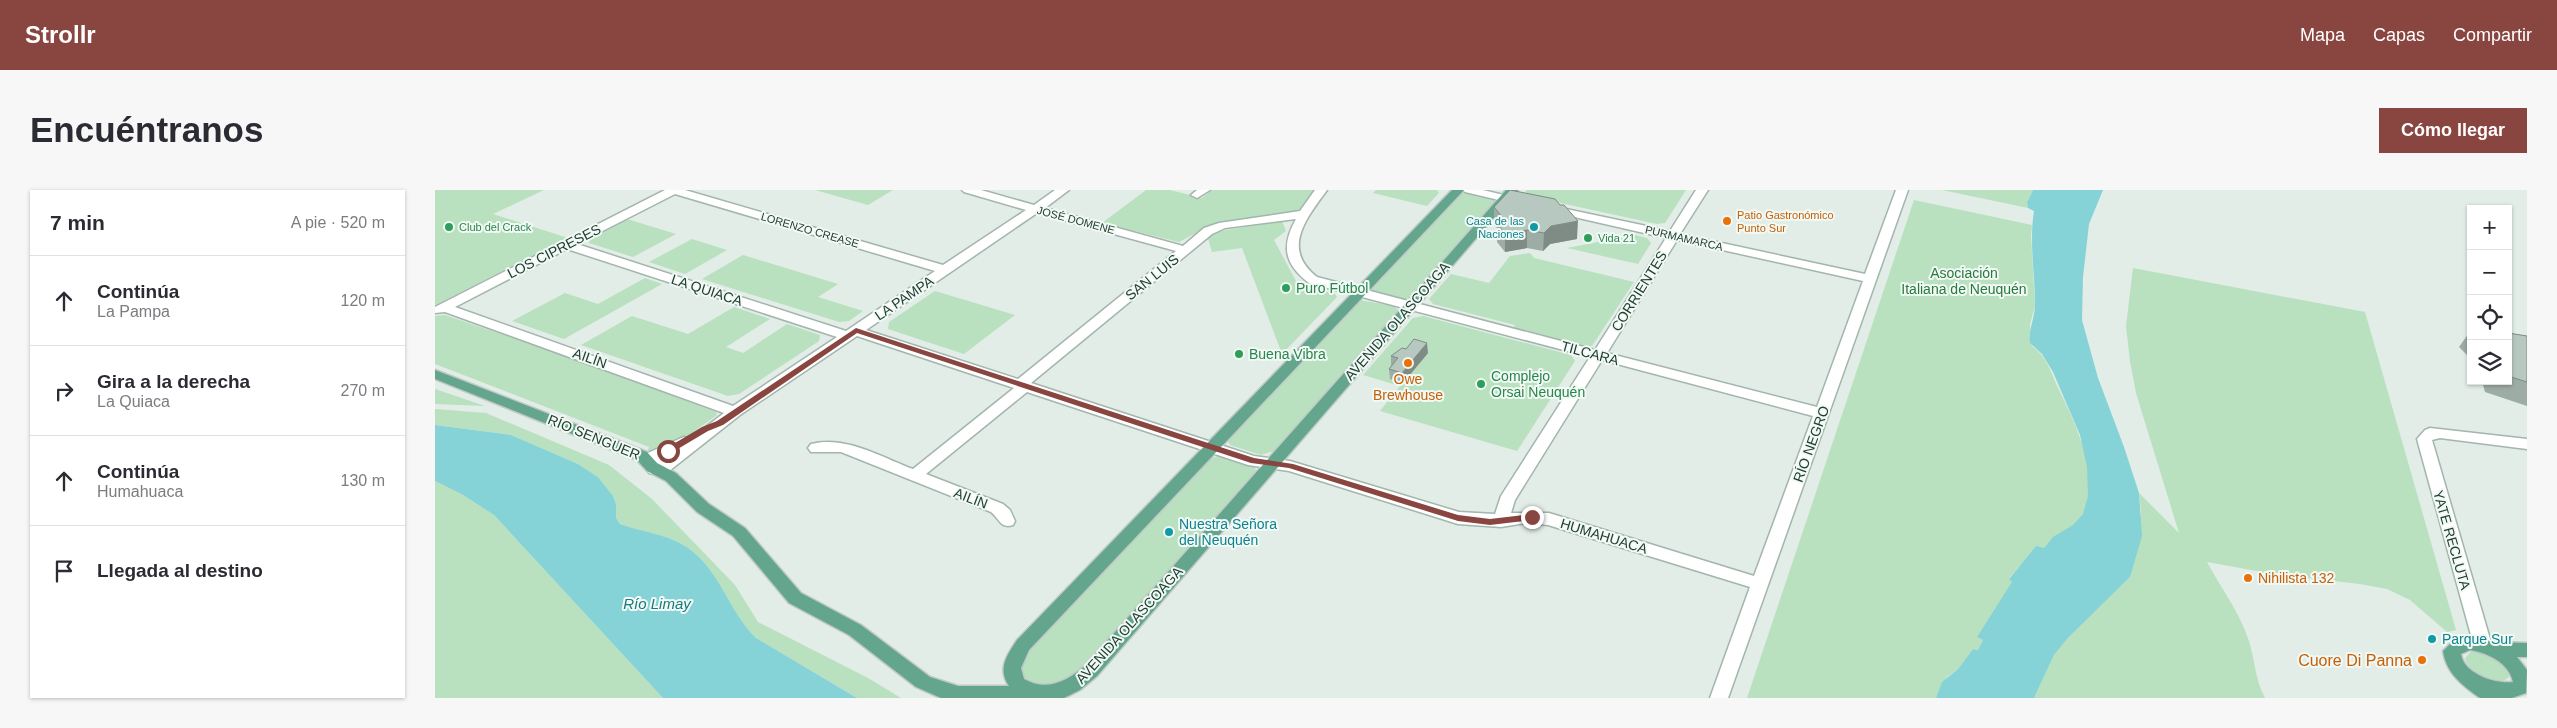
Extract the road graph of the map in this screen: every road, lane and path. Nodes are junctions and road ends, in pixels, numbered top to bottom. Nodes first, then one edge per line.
1 (674, 190) edge
2 (968, 190) edge
3 (1063, 190) edge
4 (1321, 190) edge
5 (1458, 190) edge
6 (1469, 190) edge
7 (1702, 190) edge
8 (1902, 190) edge
9 (984, 192) edge
10 (1508, 194) edge
11 (1036, 208) junction
12 (1305, 214) junction
13 (1673, 236) junction
14 (566, 245) junction
15 (1185, 250) junction
16 (946, 270) junction
17 (1870, 279) junction
18 (1359, 293) junction
19 (1410, 307) junction
20 (440, 310) edge
21 (852, 333) junction
22 (1598, 356) junction
23 (435, 374) edge
24 (1022, 385) junction
25 (735, 412) junction
26 (1821, 414) junction
27 (2527, 444) edge
28 (816, 448) dead end
29 (1212, 448) junction
30 (1273, 463) junction
31 (651, 466) junction
32 (914, 476) junction
33 (1007, 520) dead end
34 (1501, 521) junction
35 (1760, 584) junction
36 (2486, 647) junction
37 (2527, 650) edge
38 (2468, 676) junction
39 (2521, 688) edge
40 (1021, 693) edge
41 (1719, 698) edge
42 (2494, 698) edge

1 - 14 street, LOS CIPRESES
1 - 16 street, LORENZO CREASE
2 - 9 street, JOSÉ DOMENE
3 - 11 street, LA PAMPA
4 - 12 street
5 - 18 main road
6 - 10 street, PURMAMARCA
7 - 13 street, CORRIENTES
8 - 17 street, RÍO NEGRO
9 - 11 street, JOSÉ DOMENE
10 - 13 street, PURMAMARCA
10 - 19 main road, AVENIDA OLASCOAGA
11 - 15 street, JOSÉ DOMENE
11 - 16 street, LA PAMPA
12 - 15 street, SAN LUIS
12 - 18 street, TILCARA
13 - 17 street, PURMAMARCA
13 - 22 street, CORRIENTES
14 - 20 street, LOS CIPRESES
14 - 21 street, LA QUIACA
15 - 24 street, SAN LUIS
16 - 21 street, LA PAMPA
17 - 26 street, RÍO NEGRO
18 - 19 street, TILCARA
18 - 29 main road
19 - 22 street, TILCARA
19 - 30 main road, AVENIDA OLASCOAGA
20 - 25 street, AILÍN
21 - 24 street, LA QUIACA
21 - 25 street, LA PAMPA
22 - 26 street, TILCARA
22 - 34 street, CORRIENTES
23 - 31 main road, RÍO SENGUER
24 - 29 street, LA QUIACA
24 - 32 street, SAN LUIS
25 - 31 street, LA PAMPA
26 - 35 street, RÍO NEGRO
27 - 36 street, YATE RECLUTA
28 - 32 street, AILÍN
29 - 30 street, LA QUIACA
29 - 40 main road
30 - 34 street, HUMAHUACA
30 - 40 main road, AVENIDA OLASCOAGA
31 - 40 main road, RÍO SENGUER
32 - 33 street, AILÍN
34 - 35 street, HUMAHUACA
35 - 41 street, RÍO NEGRO
36 - 37 main road
36 - 38 main road
36 - 39 main road
38 - 39 main road
38 - 42 main road

